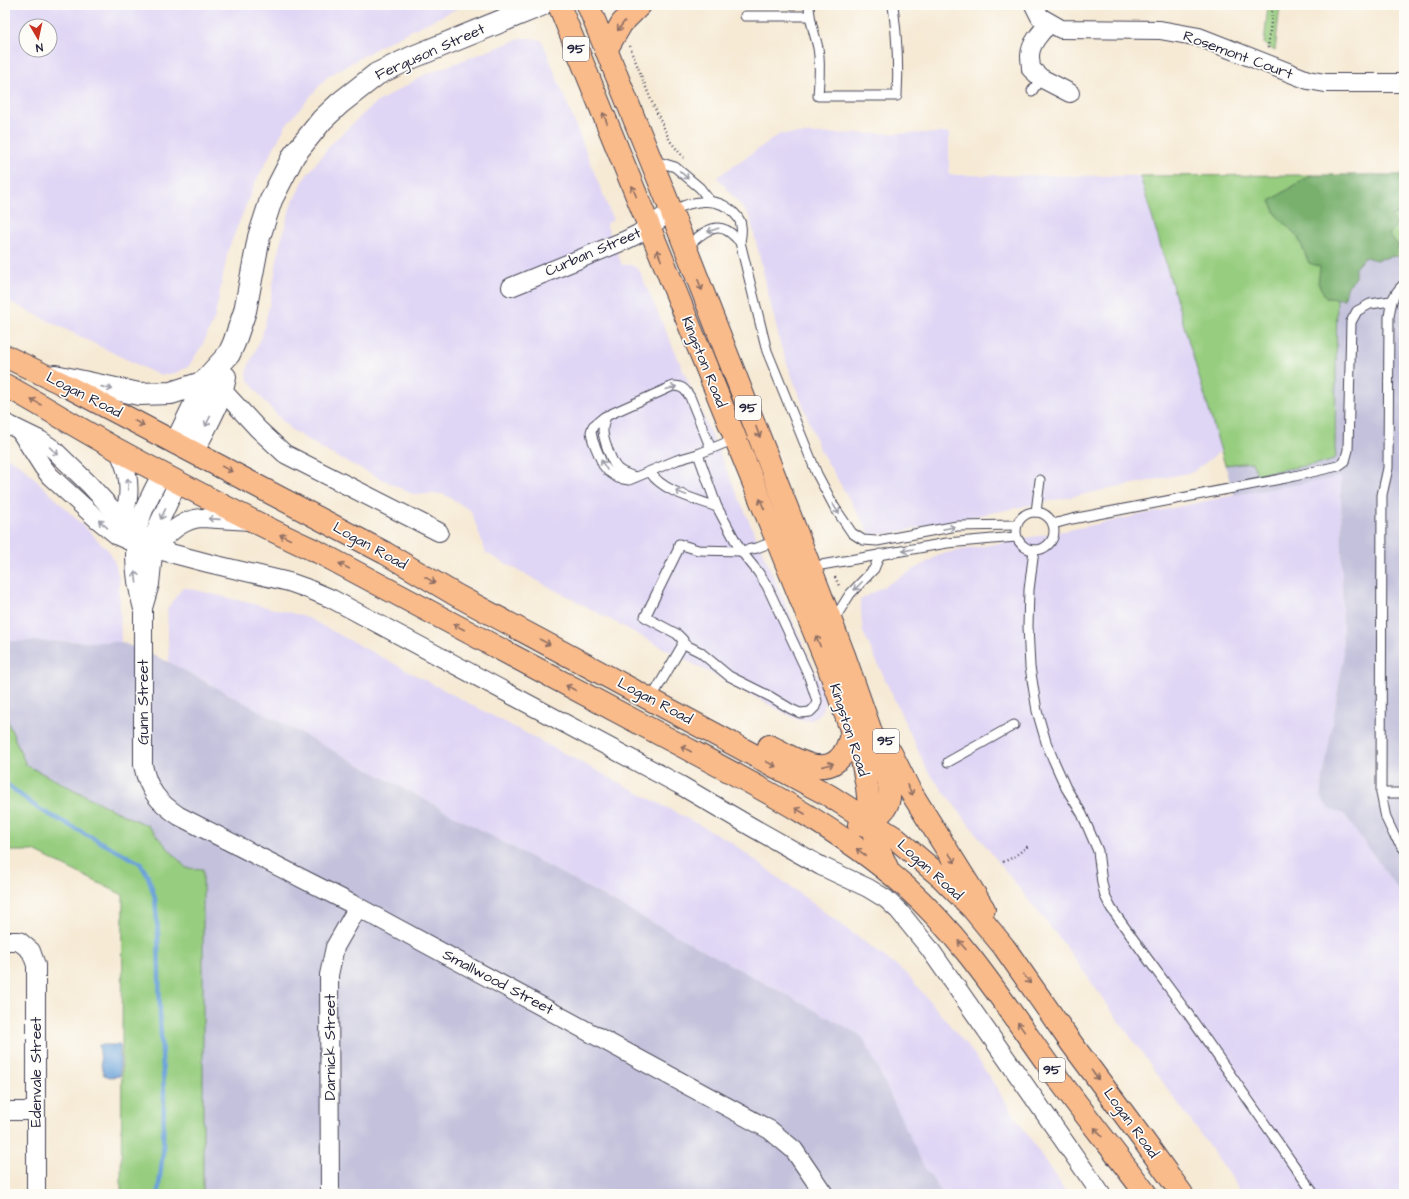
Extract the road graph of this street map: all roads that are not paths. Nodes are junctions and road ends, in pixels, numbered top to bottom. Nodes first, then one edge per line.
1 (541, 5) edge
2 (559, 5) edge
3 (588, 5) edge
4 (640, 5) edge
5 (809, 5) edge
6 (893, 5) edge
7 (1034, 5) edge
8 (745, 16) dead end
9 (809, 16) junction
10 (1050, 24) junction
11 (606, 50) junction
12 (1404, 83) edge
13 (1070, 93) dead end
14 (651, 160) junction
15 (710, 201) junction
16 (672, 212) junction
17 (648, 227) junction
18 (740, 242) junction
19 (686, 248) junction
20 (1404, 284) edge
21 (511, 287) dead end
22 (1391, 301) junction
23 (5, 356) edge
24 (42, 373) junction
25 (5, 385) edge
26 (213, 386) junction
27 (13, 427) edge
28 (735, 439) junction
29 (184, 447) junction
30 (710, 449) junction
31 (118, 450) junction
32 (698, 454) junction
33 (650, 472) junction
34 (170, 478) junction
35 (1040, 480) dead end
36 (717, 507) junction
37 (1036, 512) junction
38 (253, 522) junction
39 (1053, 524) junction
40 (1017, 525) junction
41 (439, 532) dead end
42 (138, 536) junction
43 (1016, 537) junction
44 (777, 540) junction
45 (1034, 550) junction
46 (741, 551) junction
47 (880, 554) junction
48 (800, 570) junction
49 (832, 624) junction
50 (682, 643) junction
51 (823, 667) junction
52 (651, 699) junction
53 (1014, 725) dead end
54 (852, 730) junction
55 (724, 739) junction
56 (948, 762) dead end
57 (1382, 793) junction
58 (1404, 793) edge
59 (154, 794) joint
60 (870, 820) junction
61 (833, 832) junction
62 (1404, 850) edge
63 (890, 873) junction
64 (358, 907) junction
65 (5, 940) edge
66 (1004, 947) junction
67 (5, 1111) edge
68 (36, 1112) junction
69 (36, 1194) edge
70 (330, 1194) edge
71 (824, 1194) edge
72 (1101, 1194) edge
73 (1146, 1194) edge
74 (1182, 1194) edge
75 (1314, 1194) edge

1 - 26 street, Ferguson Street
17 -> 2 main road, Kingston Road / 95
3 - 11 main road, Kingston Road / 95
4 -> 11 main road
5 - 9 lane
6 - 9 lane
7 - 10 street
8 - 9 lane
10 - 12 street, Rosemont Court
10 - 13 street
11 - 14 main road, Kingston Road / 95
14 -> 15 lane
14 - 16 main road, Kingston Road / 95
15 - 16 lane
15 - 18 lane
16 - 17 street, Curban Street
16 - 19 main road, Kingston Road / 95
17 - 21 street, Curban Street
28 -> 17 main road, Kingston Road / 95
18 -> 19 lane
18 -> 40 lane
19 -> 48 main road, Kingston Road / 95
20 - 22 lane
22 - 39 lane
22 - 57 lane
23 - 24 main road, Logan Road
24 -> 26 street
24 -> 29 main road, Logan Road
31 -> 25 main road, Logan Road
26 - 29 street, Ferguson Street
26 - 41 street
27 -> 42 street
42 -> 27 street
28 - 30 lane
44 -> 28 main road, Kingston Road / 95
29 - 34 main road
29 -> 52 main road, Logan Road
30 - 32 lane
33 -> 30 lane
31 - 34 main road, Logan Road
42 -> 31 street
32 - 33 lane
32 - 36 lane
36 -> 33 lane
34 - 38 main road, Logan Road
34 - 42 street, Gunn Street
35 - 37 lane
36 - 46 lane
37 - 39 lane
37 - 40 lane
38 -> 42 street
61 -> 38 main road, Logan Road
39 - 45 lane
40 - 43 lane
42 - 59 street, Gunn Street
42 - 72 street
43 - 45 lane
43 -> 47 lane
44 - 46 lane
44 - 48 main road, Kingston Road / 95
45 - 75 lane
46 - 50 lane
46 - 51 lane
47 - 48 lane
47 -> 49 lane
48 - 49 main road, Kingston Road / 95
51 -> 48 main road, Kingston Road / 95
49 - 51 main road, Kingston Road / 95
50 - 51 lane
50 - 52 lane
51 - 54 main road, Kingston Road / 95
51 - 60 main road, Kingston Road / 95
51 -> 66 main road, 95
52 - 55 main road, Logan Road
53 - 56 lane
55 -> 54 main road
54 - 60 main road, Kingston Road / 95
55 -> 60 main road, Logan Road
57 - 58 lane
57 - 62 lane
59 - 64 street, Smallwood Street
60 - 61 main road
60 - 63 main road, 95
60 - 66 main road, Logan Road / 95
63 -> 61 main road, Logan Road
73 -> 63 main road, Logan Road / 95
64 - 70 street, Darnick Street
64 - 71 street, Smallwood Street
65 - 68 street, Edenvale Street
66 -> 74 main road, Logan Road / 95
67 - 68 street
68 - 69 street, Edenvale Street

